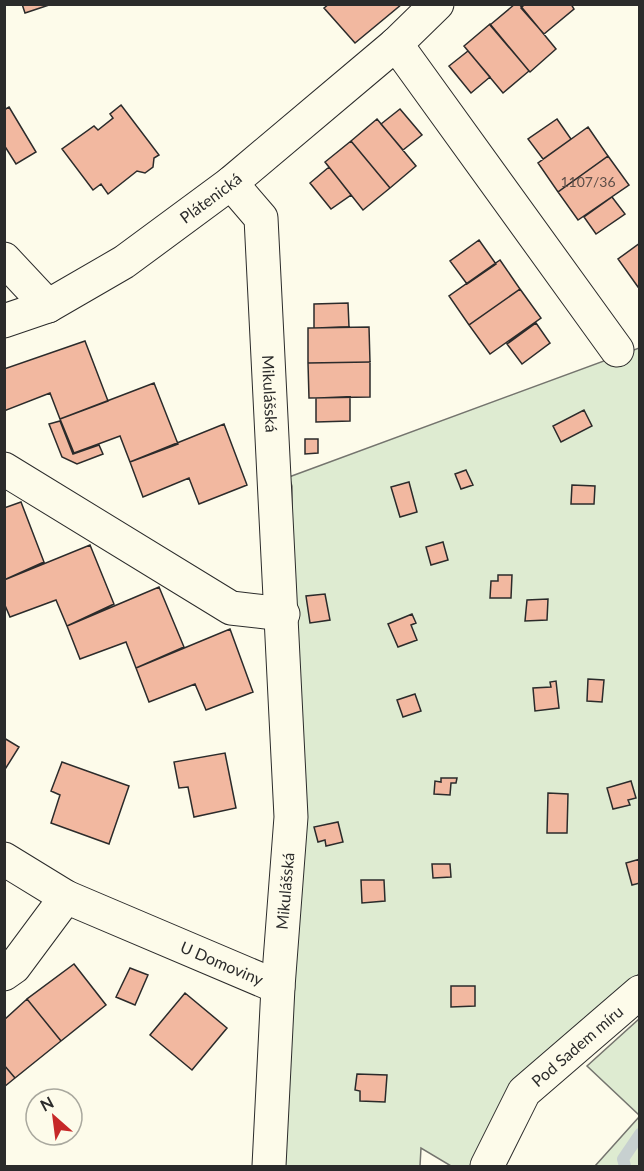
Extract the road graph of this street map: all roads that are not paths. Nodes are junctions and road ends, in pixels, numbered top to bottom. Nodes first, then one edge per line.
1 (437, 4) edge
2 (396, 44) junction
3 (231, 183) junction
4 (4, 259) edge
5 (48, 306) junction
6 (4, 321) edge
7 (616, 350) dead end
8 (4, 469) edge
9 (283, 614) junction
10 (4, 859) edge
11 (66, 897) junction
12 (4, 974) edge
13 (278, 987) junction
14 (639, 992) edge
15 (269, 1167) edge
16 (487, 1167) edge

1 - 2 street, Plátenická
2 - 3 street, Plátenická
2 - 7 street
3 - 5 street, Plátenická
3 - 9 street, Mikulášská
4 - 5 street
5 - 6 street, Plátenická
8 - 9 street
9 - 13 street, Mikulášská
10 - 11 street, U Domoviny
11 - 12 street
11 - 13 street, U Domoviny
13 - 15 street, U Domoviny
14 - 16 street, Pod Sadem míru

